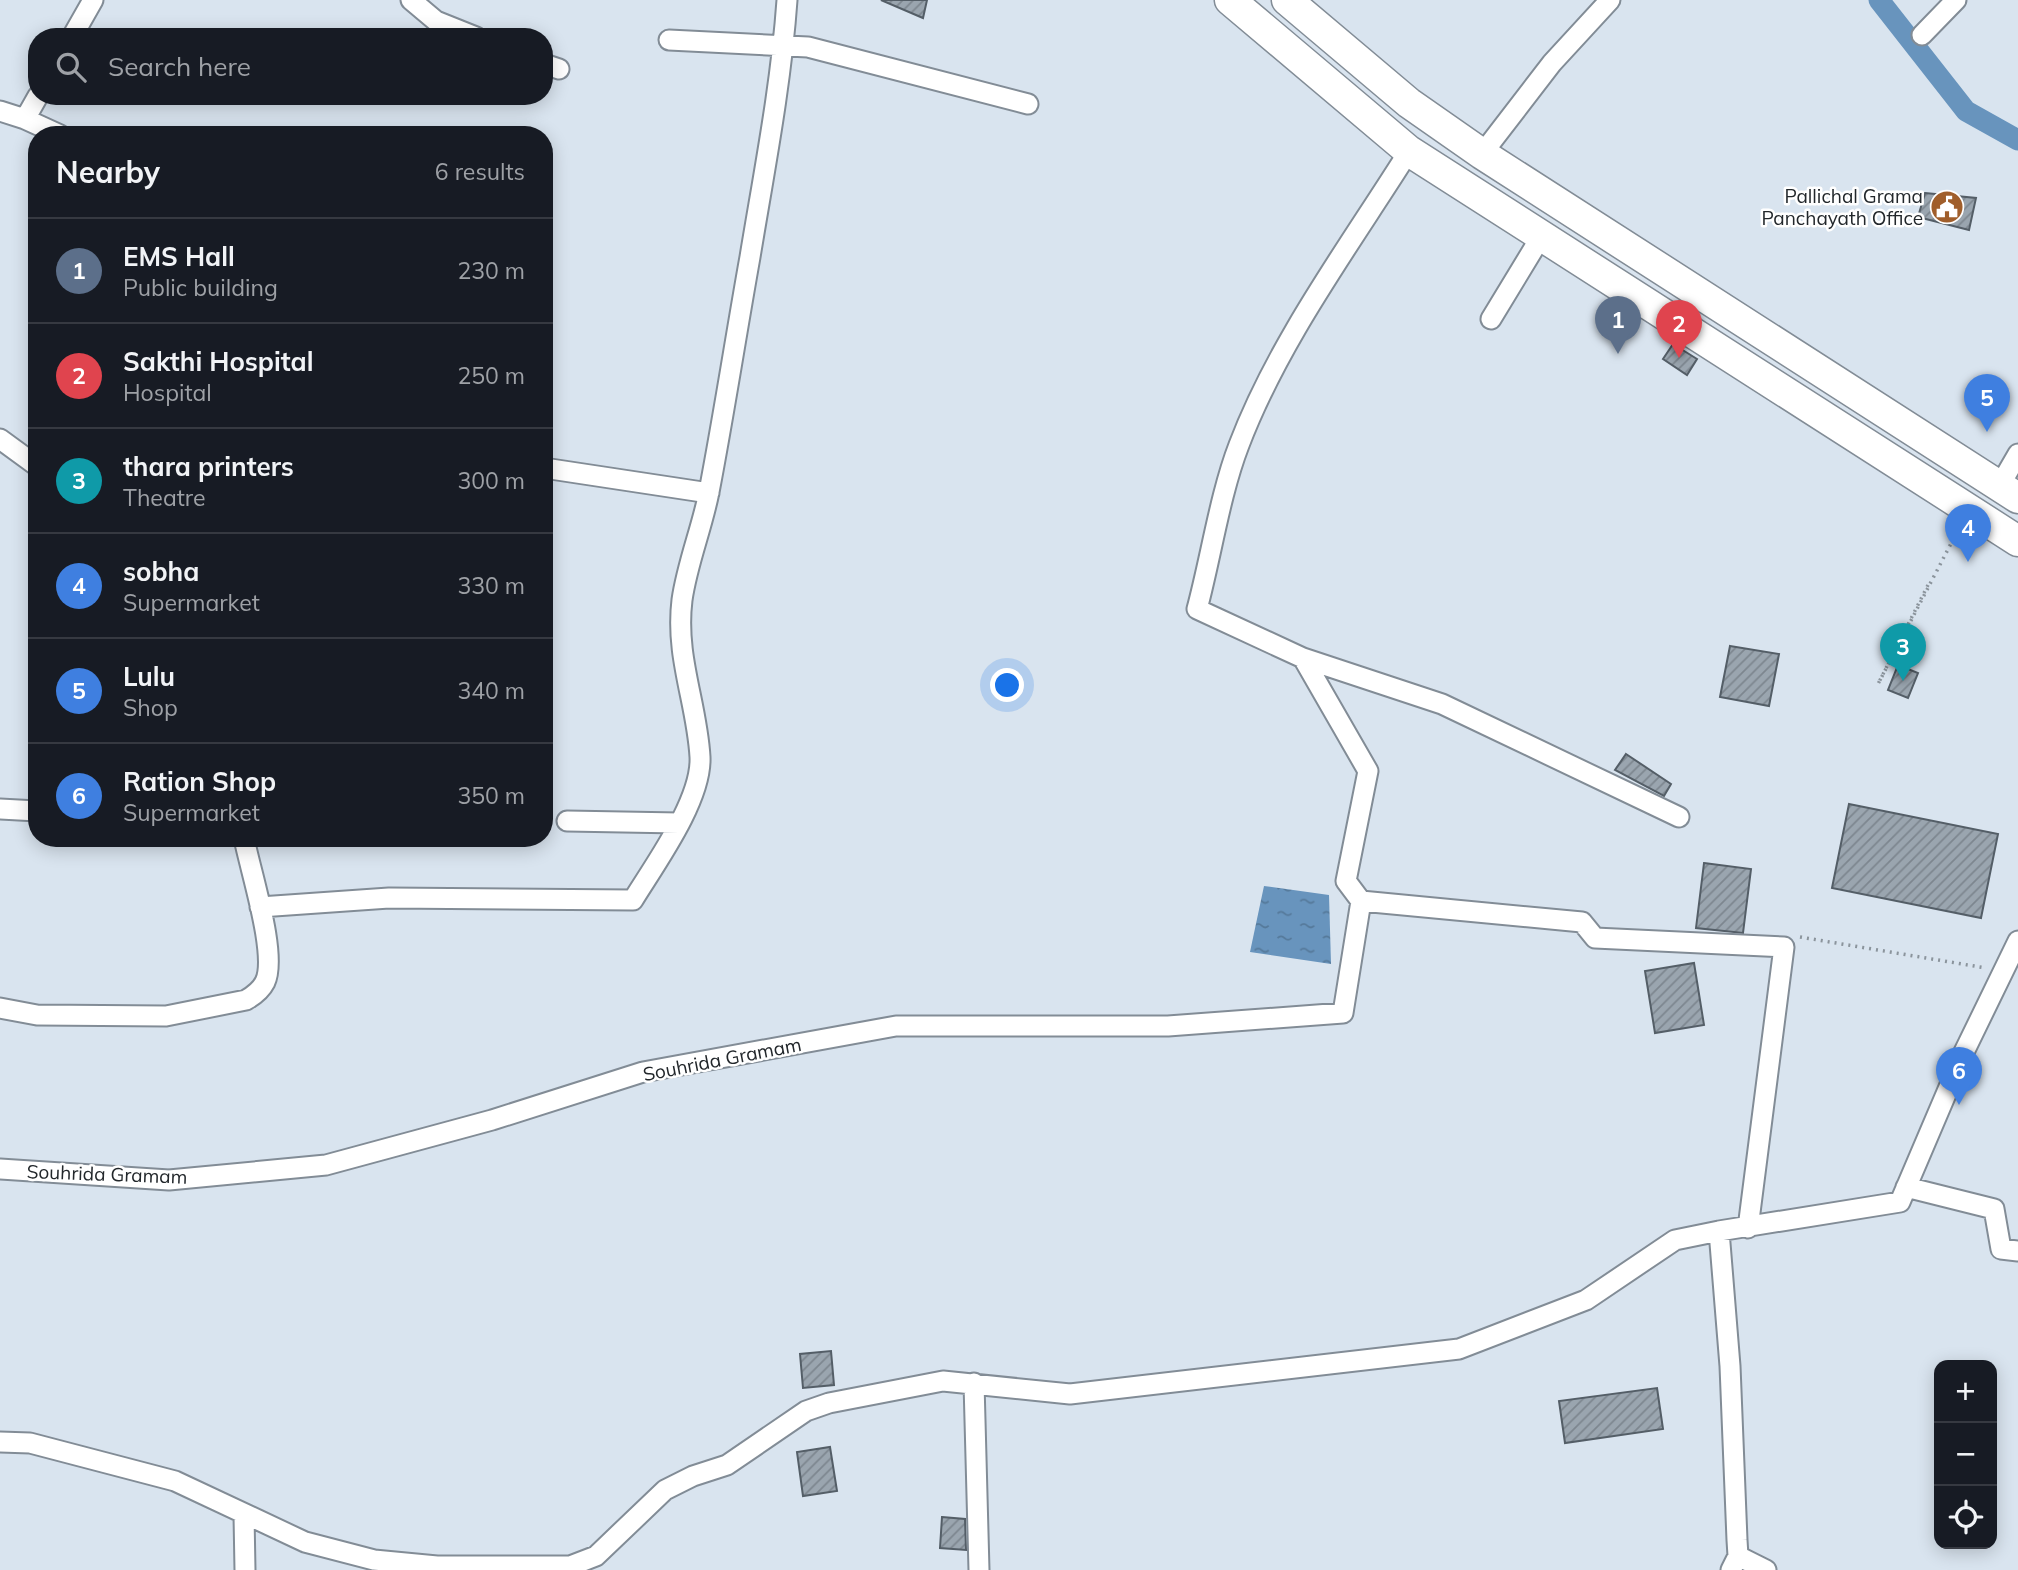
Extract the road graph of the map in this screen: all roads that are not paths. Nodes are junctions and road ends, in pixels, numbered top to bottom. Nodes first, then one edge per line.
1 (93, 0) edge
2 (411, 0) edge
3 (787, 0) edge
4 (1230, 0) edge
5 (1610, 0) edge
6 (1956, 0) edge
7 (1303, 5) edge
8 (77, 28) edge
9 (454, 28) edge
10 (1922, 35) dead end
11 (668, 40) dead end
12 (784, 45) junction
13 (1028, 104) dead end
14 (33, 105) edge
15 (0, 111) edge
16 (24, 119) junction
17 (40, 126) edge
18 (1409, 151) junction
19 (1482, 154) junction
20 (1542, 235) junction
21 (1491, 319) dead end
22 (0, 439) edge
23 (2018, 454) edge
24 (28, 459) edge
25 (553, 469) edge
26 (2009, 491) edge
27 (709, 493) junction
28 (2018, 541) edge
29 (1303, 658) junction
30 (0, 809) edge
31 (28, 811) edge
32 (1679, 817) dead end
33 (567, 821) dead end
34 (679, 822) junction
35 (246, 847) edge
36 (1362, 901) junction
37 (260, 907) junction
38 (2018, 941) edge
39 (0, 1008) edge
40 (0, 1169) edge
41 (1906, 1187) junction
42 (1748, 1228) junction
43 (1719, 1231) junction
44 (2018, 1251) edge
45 (974, 1383) junction
46 (0, 1442) edge
47 (244, 1515) junction
48 (1735, 1563) edge
49 (437, 1568) edge
50 (246, 1570) edge
51 (979, 1570) edge
52 (1766, 1570) edge

1 - 8 street
2 - 9 street
3 - 12 street
4 - 18 main road
5 - 19 street
6 - 10 street
7 - 19 main road
11 - 12 street
12 - 13 street
12 - 27 street
14 - 16 street
15 - 16 street
16 - 17 street
18 - 20 main road
18 - 29 street
19 - 26 main road
20 - 21 street
20 - 28 main road
22 - 24 street
23 - 26 street
25 - 27 street
27 - 34 street
29 - 32 street
29 - 36 street
30 - 31 street
33 - 34 street
34 - 37 street
35 - 37 street
36 - 40 street, Souhrida Gramam
36 - 42 street
37 - 39 street
38 - 41 street
41 - 42 street
41 - 44 street
42 - 43 street
43 - 45 street
43 - 48 street
45 - 49 street
45 - 51 street
46 - 47 street
47 - 49 street
47 - 50 street
48 - 52 street

